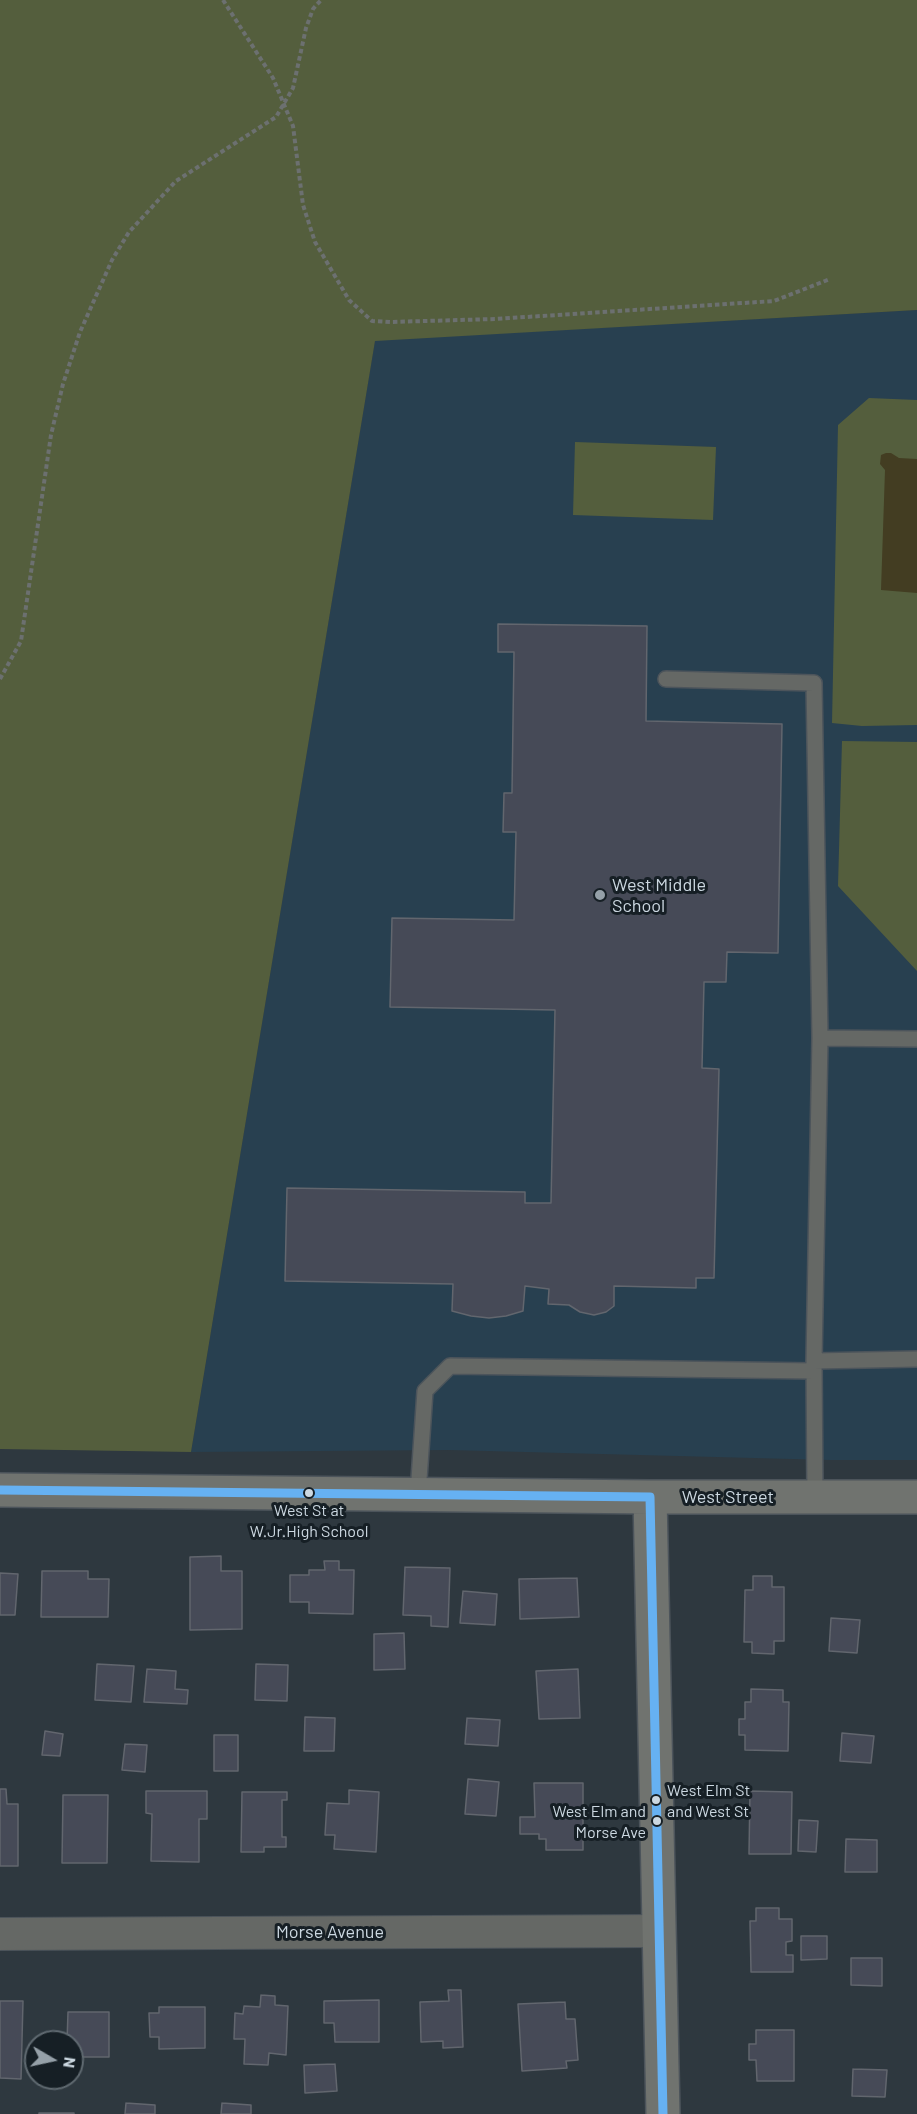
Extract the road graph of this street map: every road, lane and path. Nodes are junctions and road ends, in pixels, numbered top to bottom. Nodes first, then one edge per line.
1 (223, 0) edge
2 (321, 0) edge
3 (284, 105) junction
4 (830, 279) dead end
5 (0, 679) edge
6 (666, 679) dead end
7 (820, 1038) junction
8 (917, 1039) edge
9 (917, 1359) edge
10 (814, 1366) junction
11 (0, 1490) edge
12 (418, 1494) junction
13 (650, 1497) junction
14 (815, 1497) junction
15 (917, 1497) edge
16 (659, 1931) junction
17 (0, 1934) edge
18 (663, 2114) edge

1 - 3 path
2 - 3 path
3 - 4 path
3 - 5 path
6 - 7 lane
7 - 8 lane
7 - 10 lane
9 - 10 lane
10 - 12 lane
10 - 14 lane
11 - 12 street, West Street
12 - 13 street, West Street
13 - 14 street, West Street
13 - 16 street
14 - 15 street, West Street
16 - 17 street, Morse Avenue
16 - 18 street

